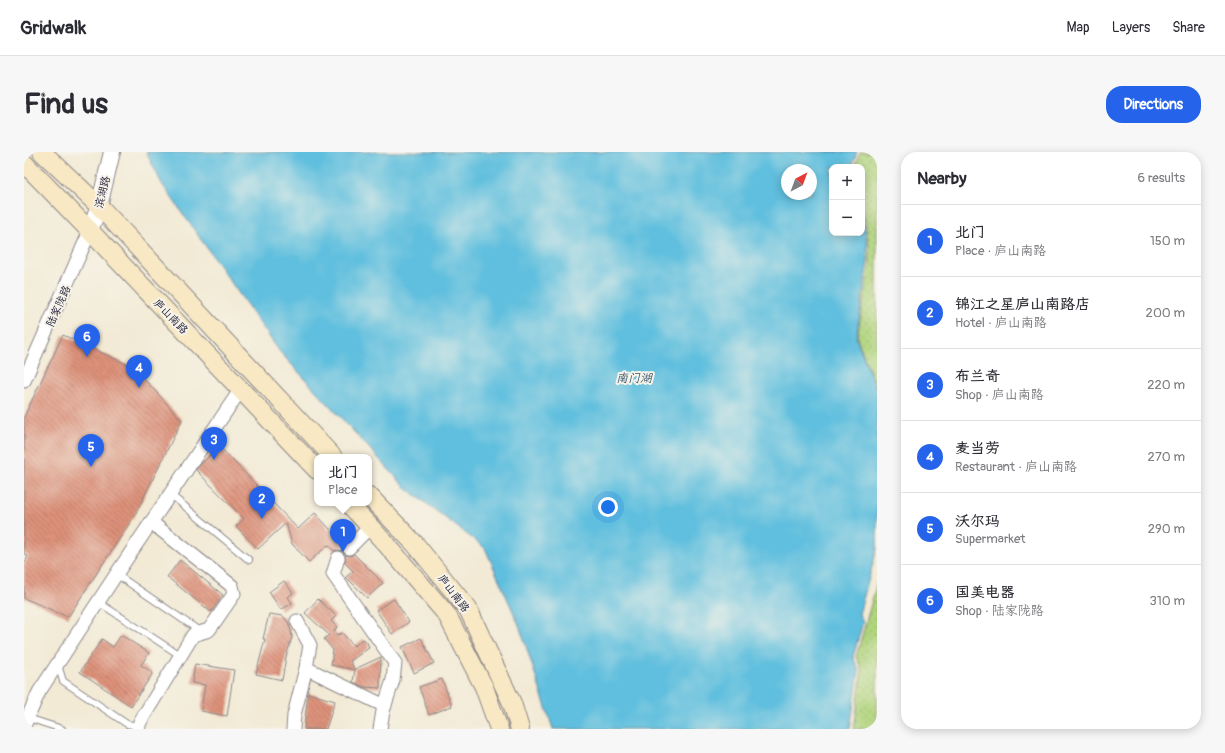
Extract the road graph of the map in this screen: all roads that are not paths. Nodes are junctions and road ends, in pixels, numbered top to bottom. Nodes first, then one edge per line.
1 (42, 152) edge
2 (112, 152) edge
3 (24, 163) edge
4 (99, 206) junction
5 (90, 231) junction
6 (28, 359) edge
7 (24, 381) edge
8 (241, 389) junction
9 (330, 454) edge
10 (314, 467) edge
11 (170, 494) junction
12 (372, 499) edge
13 (351, 506) edge
14 (151, 522) junction
15 (370, 527) junction
16 (349, 548) dead end
17 (338, 558) dead end
18 (249, 560) dead end
19 (116, 574) junction
20 (98, 602) junction
21 (296, 621) dead end
22 (202, 632) junction
23 (180, 656) junction
24 (58, 664) junction
25 (306, 668) junction
26 (385, 706) junction
27 (26, 722) edge
28 (139, 727) edge
29 (62, 729) edge
30 (293, 729) edge
31 (380, 729) edge
32 (499, 729) edge
33 (520, 729) edge

1 - 4 main road, 庐山南路
2 - 4 street, 滨湖路
3 - 5 main road, 庐山南路
4 - 5 street, 滨湖路
4 - 9 main road, 庐山南路
5 - 6 street, 陆家陇路
5 - 8 main road, 庐山南路
6 - 7 street, 陆家陇路
8 - 10 main road, 庐山南路
8 - 11 street
11 - 14 street
11 - 18 lane
12 - 33 main road, 庐山南路
13 - 15 main road, 庐山南路
14 - 19 street
14 - 22 street
15 - 16 street
15 - 32 main road, 庐山南路
17 - 26 street
19 - 20 street
19 - 22 lane
20 - 23 lane
20 - 24 street
21 - 25 street
22 - 23 street
23 - 28 street
24 - 27 street
24 - 28 lane
25 - 26 street
25 - 30 street
26 - 31 street
27 - 29 lane

